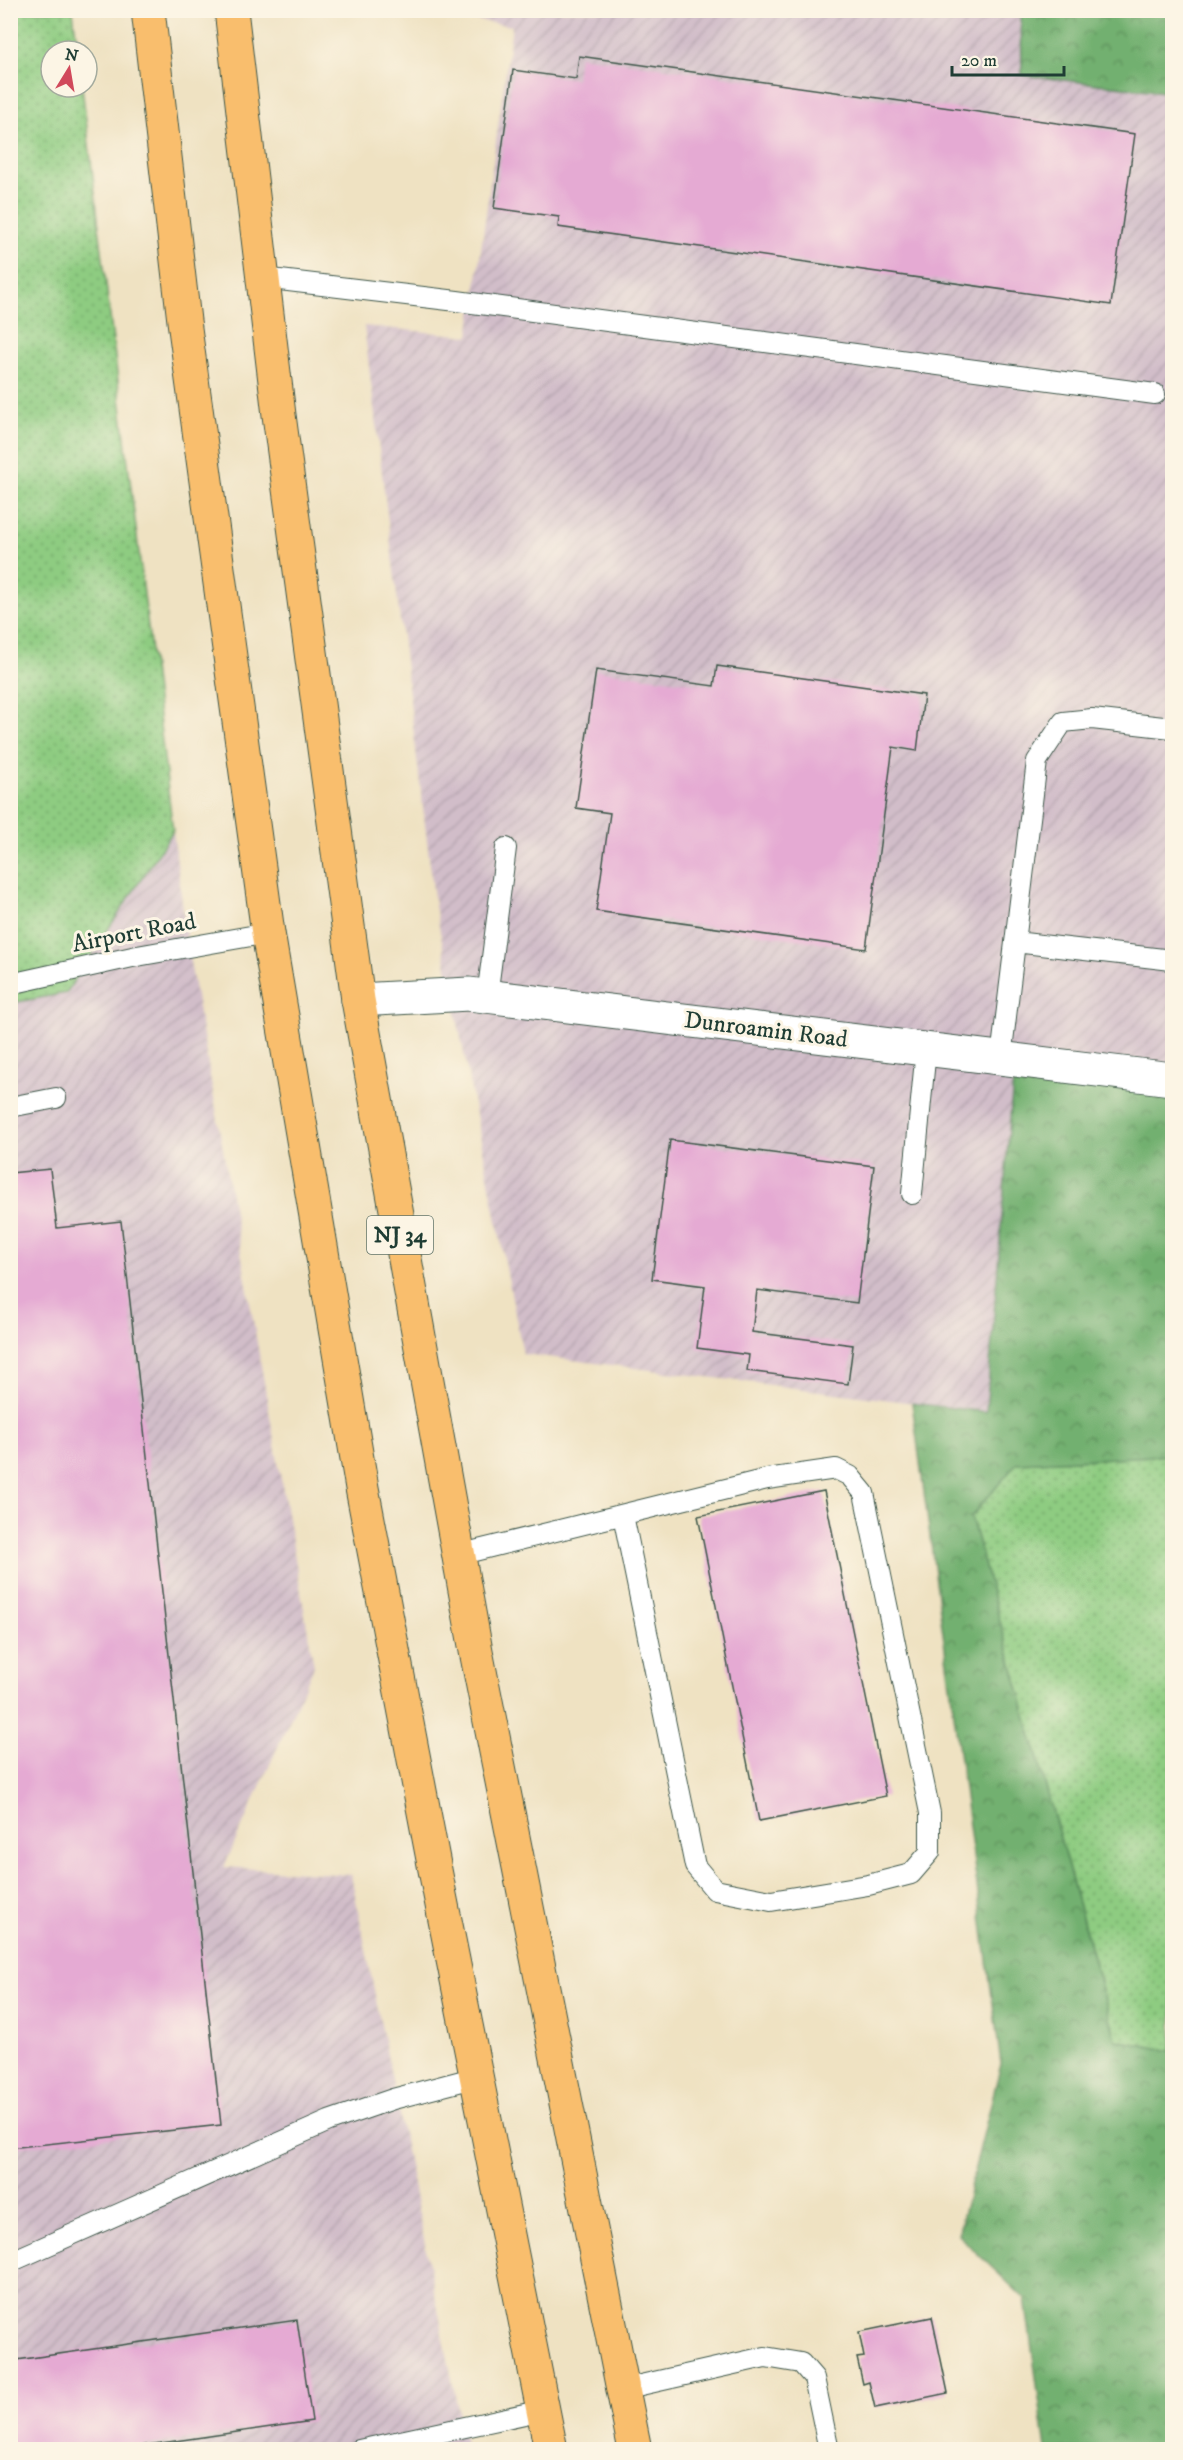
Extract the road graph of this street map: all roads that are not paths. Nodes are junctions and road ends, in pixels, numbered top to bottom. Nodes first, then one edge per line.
1 (148, 10) edge
2 (231, 10) edge
3 (263, 278) junction
4 (1155, 394) dead end
5 (1173, 728) edge
6 (506, 849) dead end
7 (268, 933) junction
8 (1015, 942) junction
9 (1173, 960) edge
10 (10, 984) edge
11 (487, 997) junction
12 (358, 1000) junction
13 (926, 1050) junction
14 (1001, 1058) junction
15 (1173, 1079) edge
16 (56, 1098) dead end
17 (10, 1107) edge
18 (912, 1194) dead end
19 (623, 1515) junction
20 (458, 1555) junction
21 (477, 2077) junction
22 (10, 2262) edge
23 (623, 2389) junction
24 (543, 2410) junction
25 (359, 2450) edge
26 (551, 2450) edge
27 (635, 2450) edge
28 (829, 2450) edge

1 - 7 highway
2 - 3 highway, NJ 34
3 - 4 lane
3 - 12 highway, NJ 34
5 - 8 lane
6 - 11 lane
7 - 10 lane, Airport Road
7 - 21 highway
8 - 9 lane
8 - 14 lane
11 - 12 street, Dunroamin Road
11 - 13 street, Dunroamin Road
12 - 20 highway, NJ 34
13 - 14 street, Dunroamin Road
13 - 18 lane
14 - 15 street, Dunroamin Road
16 - 17 lane
19 - 19 lane
19 - 20 lane
20 - 23 highway, NJ 34
21 - 22 lane
21 - 24 highway
23 - 27 highway, NJ 34
23 - 28 lane
24 - 25 lane
24 - 26 highway

